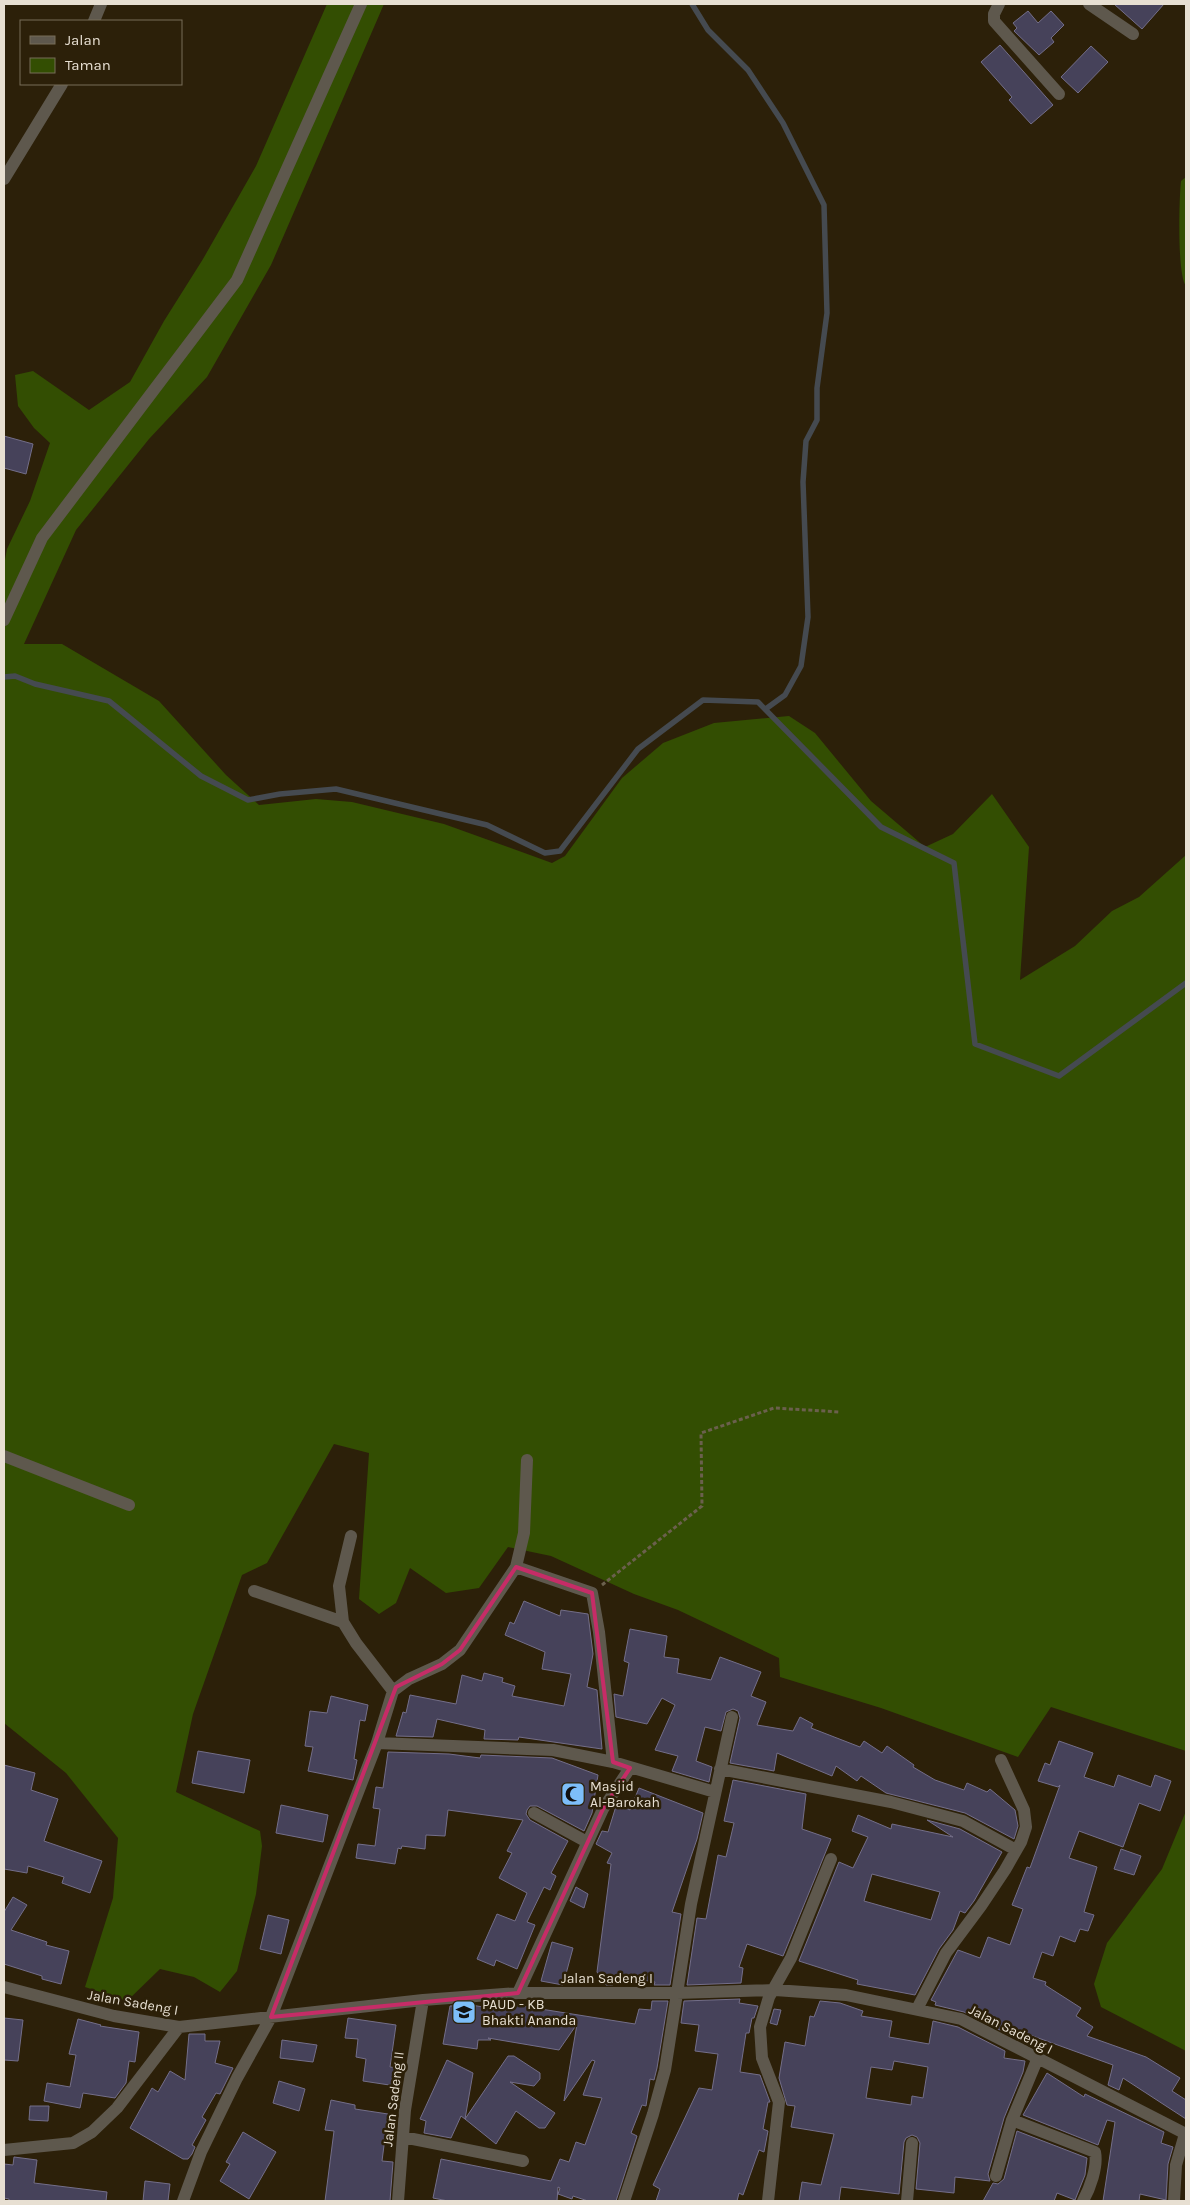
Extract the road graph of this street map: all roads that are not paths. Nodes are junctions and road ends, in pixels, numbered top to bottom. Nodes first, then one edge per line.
1 (101, 4) edge
2 (361, 4) edge
3 (1000, 4) edge
4 (1089, 4) edge
5 (94, 20) edge
6 (1133, 34) dead end
7 (61, 85) edge
8 (1059, 94) dead end
9 (4, 179) edge
10 (4, 620) edge
11 (4, 1456) edge
12 (527, 1460) dead end
13 (129, 1504) dead end
14 (351, 1536) dead end
15 (516, 1567) junction
16 (254, 1591) dead end
17 (343, 1622) junction
18 (393, 1691) junction
19 (732, 1717) dead end
20 (377, 1743) junction
21 (1001, 1760) dead end
22 (613, 1762) junction
23 (630, 1768) junction
24 (720, 1769) junction
25 (715, 1792) junction
26 (534, 1813) dead end
27 (587, 1842) junction
28 (1016, 1850) junction
29 (831, 1859) dead end
30 (4, 1987) edge
31 (775, 1990) junction
32 (518, 1992) junction
33 (677, 1993) junction
34 (423, 2000) junction
35 (917, 2009) junction
36 (272, 2017) junction
37 (179, 2027) junction
38 (1037, 2060) junction
39 (1012, 2120) junction
40 (1186, 2134) edge
41 (402, 2138) junction
42 (912, 2143) dead end
43 (4, 2150) edge
44 (523, 2161) dead end
45 (996, 2176) dead end
46 (183, 2201) edge
47 (398, 2201) edge
48 (624, 2201) edge
49 (768, 2201) edge
50 (907, 2201) edge
51 (1083, 2201) edge
52 (1174, 2201) edge

1 - 5 street
2 - 10 street
3 - 8 street
4 - 6 street
7 - 9 street
11 - 13 street
12 - 15 street
14 - 17 street
15 - 18 street
15 - 22 street
16 - 17 street
17 - 18 street
18 - 20 street
19 - 24 street
20 - 22 street
20 - 36 street
21 - 28 street
22 - 23 street
23 - 25 street
23 - 27 street
24 - 25 street
24 - 28 street
25 - 33 street
26 - 27 street
27 - 32 street
28 - 35 street
29 - 31 street
30 - 37 street, Jalan Sadeng I
31 - 33 street, Jalan Sadeng I
31 - 35 street, Jalan Sadeng I
31 - 49 street
32 - 33 street, Jalan Sadeng I
32 - 34 street, Jalan Sadeng I
33 - 48 street
34 - 36 street, Jalan Sadeng I
34 - 41 street, Jalan Sadeng II
35 - 38 street, Jalan Sadeng I
36 - 37 street, Jalan Sadeng I
36 - 46 street
37 - 43 street
38 - 39 street
38 - 40 street, Jalan Sadeng I
39 - 45 street
39 - 51 street
40 - 52 street
41 - 44 street
41 - 47 street, Jalan Sadeng II
42 - 50 street

